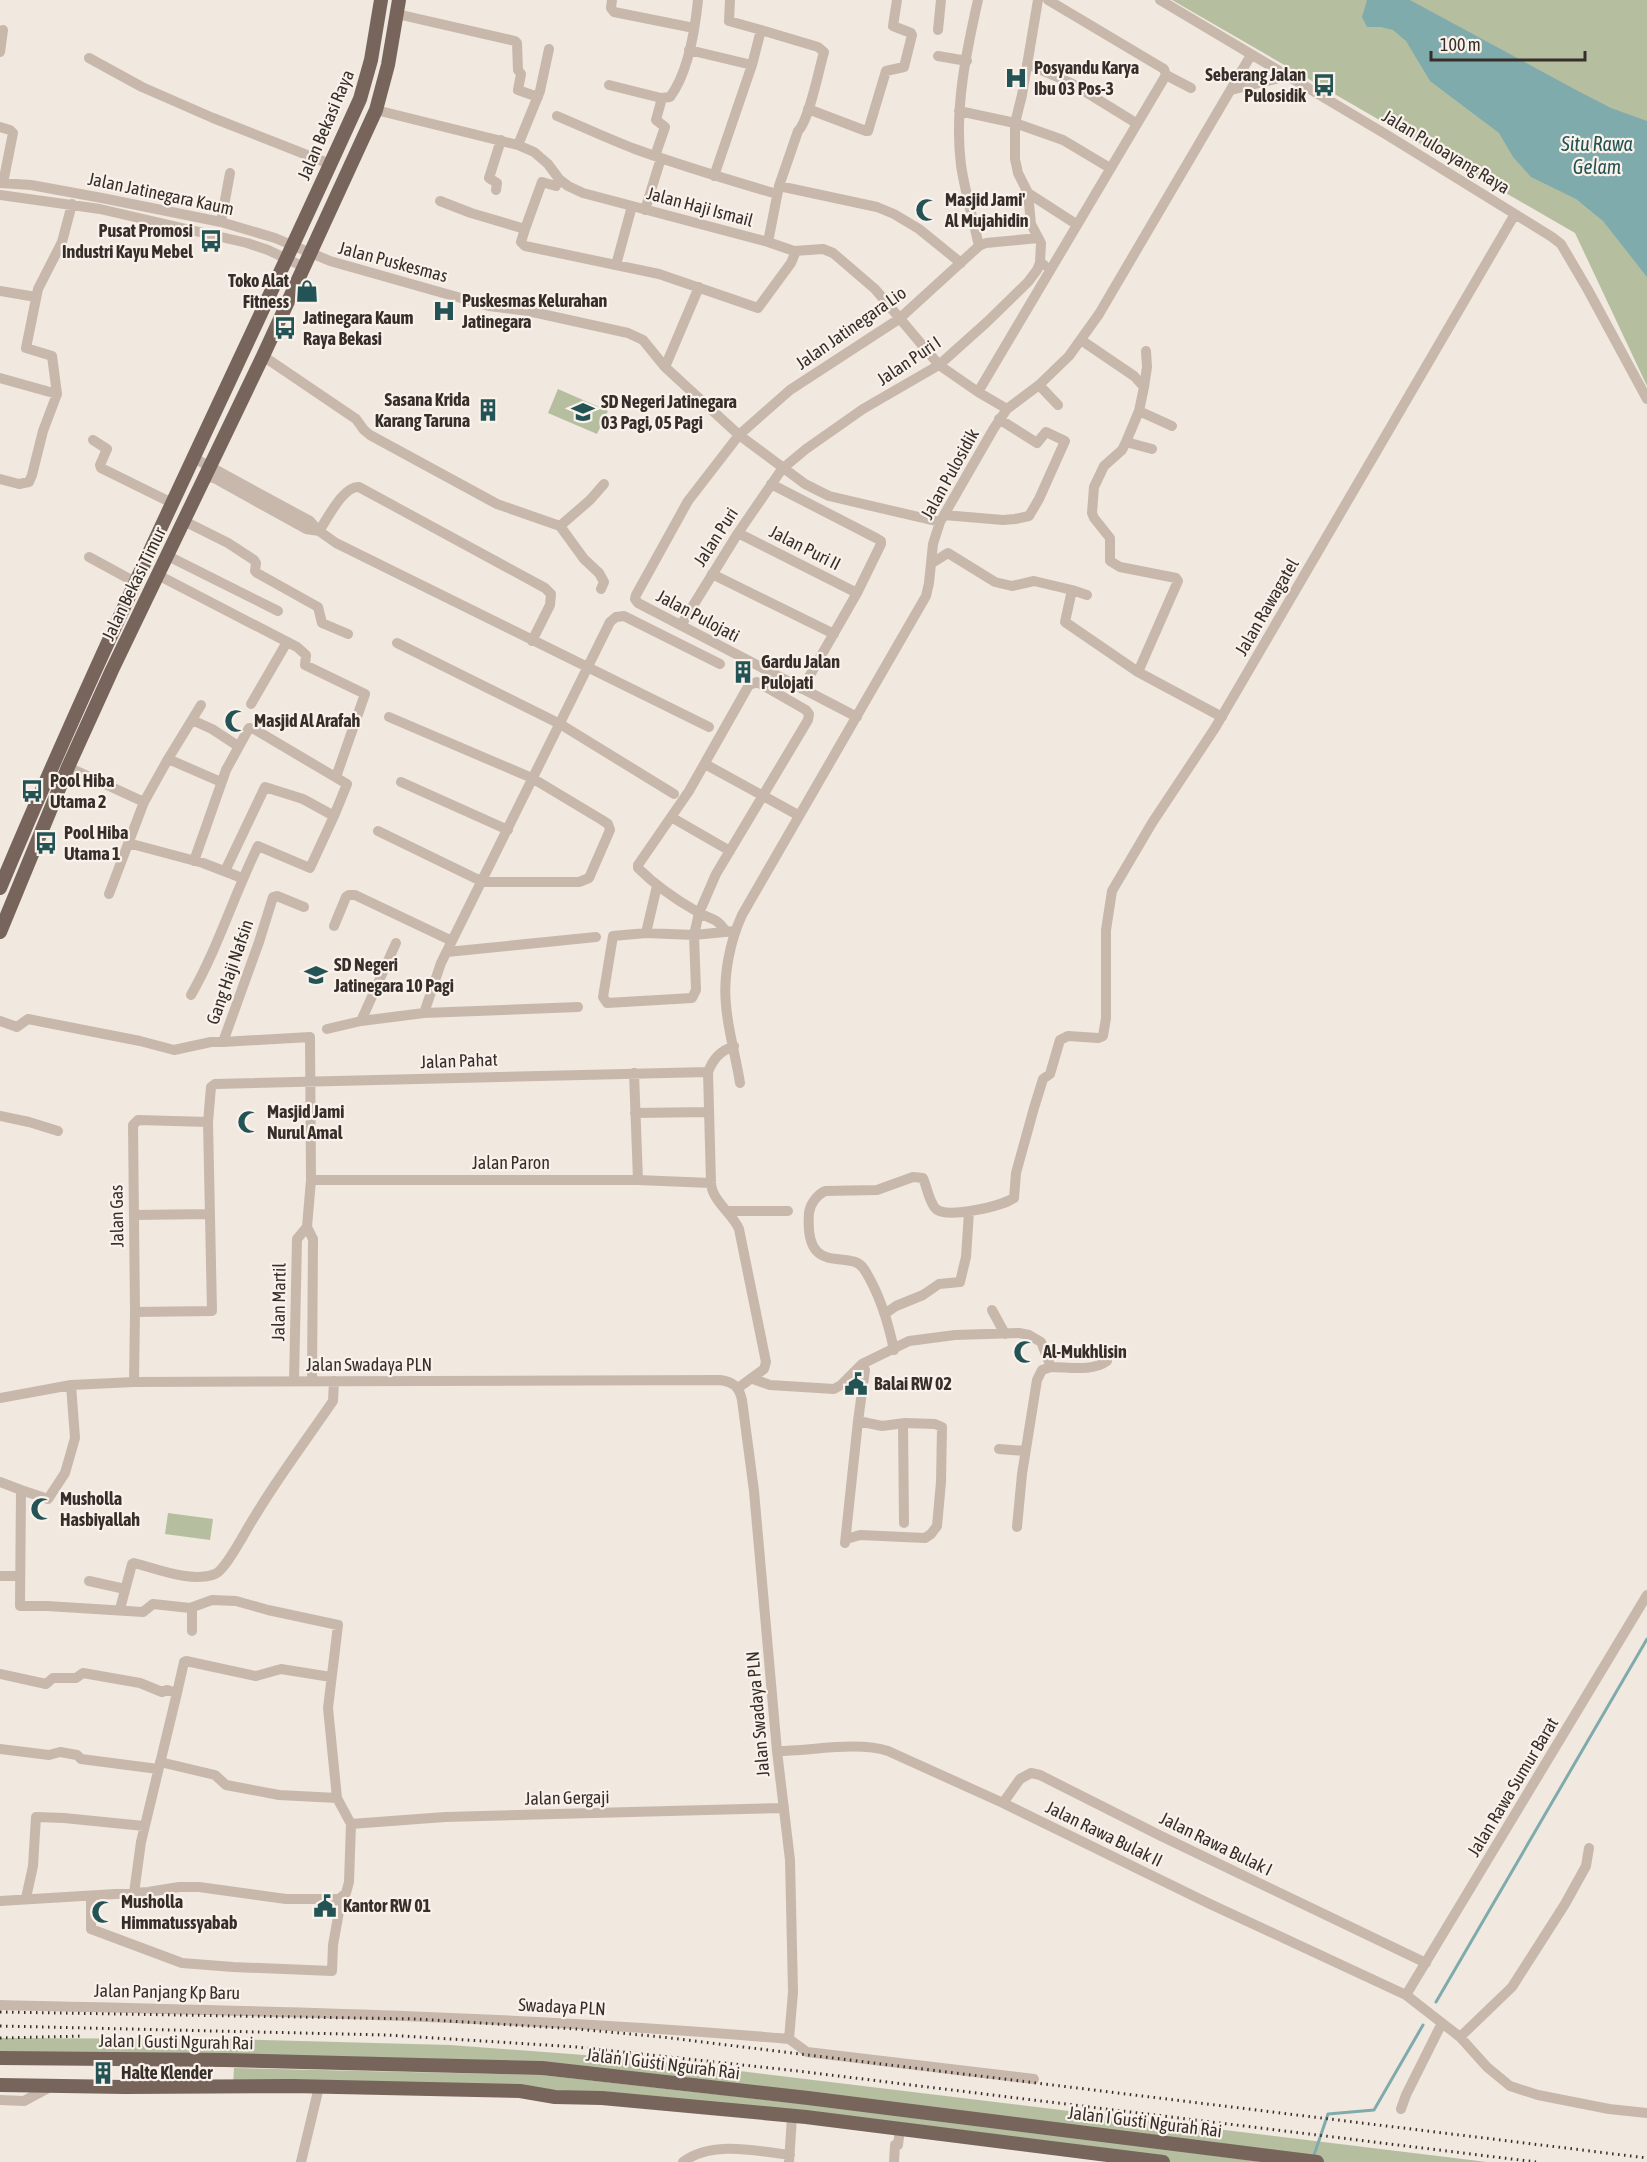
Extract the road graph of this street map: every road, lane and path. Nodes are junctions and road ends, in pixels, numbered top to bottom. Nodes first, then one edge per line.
1 (381, 0) edge
2 (612, 0) edge
3 (698, 0) edge
4 (730, 0) edge
5 (897, 0) edge
6 (941, 0) edge
7 (978, 0) edge
8 (1038, 0) edge
9 (1048, 0) edge
10 (1160, 0) edge
11 (398, 7) edge
12 (694, 28) junction
13 (3, 30) dead end
14 (761, 30) junction
15 (939, 30) dead end
16 (549, 49) dead end
17 (688, 50) junction
18 (0, 52) edge
19 (1251, 55) junction
20 (938, 56) dead end
21 (89, 58) dead end
22 (967, 61) junction
23 (1027, 64) junction
24 (752, 65) junction
25 (1166, 75) junction
26 (1287, 76) junction
27 (609, 85) dead end
28 (1191, 88) dead end
29 (1231, 90) junction
30 (538, 97) junction
31 (662, 98) junction
32 (808, 109) junction
33 (376, 111) junction
34 (959, 111) junction
35 (557, 116) dead end
36 (1015, 123) junction
37 (1137, 123) junction
38 (0, 127) edge
39 (501, 140) junction
40 (518, 145) junction
41 (658, 157) junction
42 (330, 165) junction
43 (1110, 168) junction
44 (230, 173) dead end
45 (714, 176) junction
46 (559, 179) junction
47 (2, 183) edge
48 (496, 190) dead end
49 (778, 190) junction
50 (1028, 193) junction
51 (0, 195) edge
52 (440, 201) dead end
53 (101, 203) junction
54 (72, 204) junction
55 (632, 206) junction
56 (645, 210) junction
57 (1515, 214) junction
58 (221, 222) junction
59 (1076, 224) junction
60 (525, 229) junction
61 (1038, 238) junction
62 (768, 242) junction
63 (979, 246) junction
64 (796, 251) junction
65 (290, 253) junction
66 (307, 261) junction
67 (961, 263) junction
68 (1040, 263) junction
69 (616, 265) junction
70 (1050, 268) junction
71 (699, 287) junction
72 (0, 291) edge
73 (1016, 293) junction
74 (36, 297) junction
75 (1031, 301) junction
76 (899, 319) junction
77 (1081, 340) junction
78 (1146, 351) dead end
79 (263, 356) junction
80 (939, 364) junction
81 (665, 367) junction
82 (0, 378) edge
83 (1039, 385) junction
84 (1144, 387) junction
85 (978, 392) junction
86 (57, 393) junction
87 (1647, 399) edge
88 (1058, 405) dead end
89 (1007, 409) junction
90 (1139, 411) junction
91 (999, 419) junction
92 (1172, 426) dead end
93 (739, 435) junction
94 (93, 440) dead end
95 (1126, 442) junction
96 (1152, 449) dead end
97 (194, 458) junction
98 (782, 469) junction
99 (208, 472) junction
100 (0, 479) edge
101 (604, 484) dead end
102 (771, 484) junction
103 (172, 503) junction
104 (942, 519) junction
105 (184, 521) junction
106 (560, 526) junction
107 (319, 531) junction
108 (738, 533) junction
109 (168, 556) junction
110 (89, 557) dead end
111 (932, 563) junction
112 (712, 574) junction
113 (158, 575) junction
114 (135, 582) junction
115 (601, 589) dead end
116 (1072, 590) junction
117 (857, 592) junction
118 (1086, 595) dead end
119 (278, 611) dead end
120 (681, 625) junction
121 (348, 634) dead end
122 (834, 634) junction
123 (532, 641) junction
124 (287, 642) junction
125 (397, 643) dead end
126 (720, 664) dead end
127 (587, 669) junction
128 (1138, 672) junction
129 (802, 689) junction
130 (251, 704) dead end
131 (201, 705) dead end
132 (389, 717) dead end
133 (858, 717) junction
134 (1222, 717) junction
135 (192, 720) junction
136 (560, 724) junction
137 (710, 727) dead end
138 (238, 746) junction
139 (168, 759) junction
140 (705, 764) junction
141 (68, 767) junction
142 (336, 777) junction
143 (532, 778) junction
144 (221, 782) junction
145 (401, 782) dead end
146 (674, 794) dead end
147 (762, 796) junction
148 (144, 802) junction
149 (798, 815) junction
150 (334, 816) junction
151 (671, 817) junction
152 (508, 830) junction
153 (378, 831) dead end
154 (129, 843) junction
155 (730, 851) junction
156 (194, 861) junction
157 (225, 871) junction
158 (242, 878) junction
159 (483, 882) junction
160 (657, 886) junction
161 (0, 888) edge
162 (109, 894) dead end
163 (304, 907) dead end
164 (699, 913) junction
165 (334, 926) dead end
166 (0, 932) edge
167 (731, 932) junction
168 (646, 933) junction
169 (694, 935) junction
170 (596, 937) dead end
171 (452, 941) junction
172 (396, 943) dead end
173 (447, 952) junction
174 (191, 995) dead end
175 (578, 1007) dead end
176 (424, 1013) junction
177 (0, 1021) edge
178 (361, 1021) junction
179 (327, 1029) dead end
180 (223, 1042) junction
181 (734, 1046) junction
182 (708, 1072) junction
183 (634, 1073) junction
184 (311, 1082) junction
185 (740, 1083) dead end
186 (708, 1112) junction
187 (635, 1113) junction
188 (0, 1116) edge
189 (208, 1122) junction
190 (58, 1131) dead end
191 (311, 1180) junction
192 (638, 1180) junction
193 (711, 1183) junction
194 (727, 1211) junction
195 (788, 1211) dead end
196 (969, 1212) junction
197 (209, 1214) junction
198 (134, 1215) junction
199 (306, 1227) junction
200 (992, 1310) dead end
201 (135, 1312) junction
202 (886, 1313) junction
203 (1005, 1334) junction
204 (894, 1350) junction
205 (1107, 1361) dead end
206 (862, 1364) junction
207 (1051, 1367) junction
208 (753, 1379) junction
209 (294, 1381) junction
210 (312, 1381) junction
211 (134, 1382) junction
212 (334, 1382) junction
213 (71, 1385) junction
214 (738, 1388) junction
215 (0, 1398) edge
216 (858, 1421) junction
217 (903, 1424) junction
218 (999, 1449) dead end
219 (1025, 1451) junction
220 (0, 1482) edge
221 (21, 1490) junction
222 (904, 1523) dead end
223 (1017, 1527) dead end
224 (0, 1575) edge
225 (19, 1576) junction
226 (89, 1581) dead end
227 (124, 1589) junction
228 (1647, 1594) edge
229 (192, 1608) junction
230 (120, 1609) junction
231 (192, 1631) dead end
232 (0, 1674) edge
233 (331, 1677) junction
234 (177, 1693) junction
235 (0, 1749) edge
236 (777, 1750) junction
237 (159, 1766) junction
238 (337, 1798) junction
239 (1003, 1803) junction
240 (784, 1809) junction
241 (351, 1824) junction
242 (144, 1826) junction
243 (1589, 1848) dead end
244 (134, 1893) junction
245 (91, 1896) junction
246 (26, 1898) junction
247 (339, 1899) junction
248 (0, 1901) edge
249 (1426, 1963) junction
250 (1406, 1995) junction
251 (0, 2005) edge
252 (333, 2013) joint
253 (1442, 2023) junction
254 (1460, 2037) junction
255 (789, 2039) junction
256 (0, 2058) edge
257 (1034, 2079) dead end
258 (0, 2085) edge
259 (319, 2087) junction
260 (51, 2089) junction
261 (748, 2091) junction
262 (0, 2100) edge
263 (1401, 2109) dead end
264 (744, 2112) junction
265 (1647, 2113) edge
266 (792, 2117) junction
267 (900, 2129) junction
268 (790, 2158) edge
269 (1118, 2159) edge
270 (1310, 2161) edge
271 (301, 2162) edge
272 (683, 2162) edge
273 (894, 2162) edge
274 (1163, 2162) edge

1 - 42 main road, Jalan Bekasi Raya
2 - 12 street
3 - 12 street
4 - 14 street
5 - 32 street
6 - 15 street
7 - 22 street
8 - 23 street
9 - 25 street
10 - 19 street, Jalan Puloayang Raya
11 - 30 street
11 - 33 main road, Jalan Bekasi Raya
12 - 17 street
13 - 18 street
14 - 24 street
14 - 32 street
16 - 30 street
17 - 24 street
17 - 31 street
19 - 26 street, Jalan Puloayang Raya
19 - 29 street, Jalan Pulosidik
20 - 22 street
21 - 42 street
22 - 34 street
23 - 36 street
23 - 37 street
24 - 45 street
25 - 28 street
25 - 37 street
26 - 29 street
26 - 57 street, Jalan Puloayang Raya
27 - 31 street
29 - 77 street, Jalan Pulosidik
30 - 40 street
31 - 41 street
32 - 49 street
33 - 39 street, Jalan Haji Ismail
33 - 66 main road, Jalan Bekasi Raya
34 - 36 street
34 - 63 street
35 - 41 street
36 - 43 street
36 - 50 street
37 - 43 street
38 - 47 street
39 - 40 street, Jalan Haji Ismail
39 - 48 street
40 - 46 street, Jalan Haji Ismail
41 - 45 street
41 - 56 street
42 - 65 main road, Jalan Bekasi Raya
43 - 59 street
44 - 58 street
45 - 49 street
46 - 55 street, Jalan Haji Ismail
46 - 60 street
47 - 53 street, Jalan Jatinegara Kaum
49 - 62 street
49 - 67 street
50 - 59 street
50 - 61 street
51 - 54 street, Jalan Jatinegara Kaum
52 - 60 street
53 - 54 street, Jalan Jatinegara Kaum
53 - 58 street, Jalan Jatinegara Kaum
53 - 65 street, Jalan Jatinegara Kaum
54 - 74 street
55 - 56 street, Jalan Haji Ismail
55 - 69 street
56 - 62 street, Jalan Haji Ismail
57 - 87 street, Jalan Puloayang Raya
57 - 134 street, Jalan Rawagatel
58 - 65 street, Jalan Jatinegara Kaum
59 - 70 street
60 - 69 street
61 - 63 street
61 - 68 street
62 - 64 street, Jalan Haji Ismail
63 - 67 street, Jalan Jatinegara Lio
64 - 71 street
64 - 76 street, Jalan Haji Ismail
65 - 66 street, Jalan Jatinegara Kaum
65 - 97 main road, Jalan Bekasi Timur
66 - 79 main road, Jalan Bekasi Timur
66 - 81 street, Jalan Puskesmas
67 - 76 street, Jalan Jatinegara Lio
68 - 70 street
68 - 73 street, Jalan Puri I
69 - 71 street
70 - 75 street
71 - 81 street
72 - 74 street
73 - 75 street
73 - 80 street, Jalan Puri I
74 - 86 street
75 - 85 street
76 - 80 street, Jalan Haji Ismail
76 - 93 street, Jalan Jatinegara Lio
77 - 83 street, Jalan Pulosidik
77 - 84 street
78 - 84 street
79 - 99 main road, Jalan Bekasi Timur
79 - 106 street
80 - 85 street, Jalan Haji Ismail
80 - 98 street, Jalan Puri I
81 - 93 street, Jalan Puskesmas
82 - 86 street
83 - 88 street
83 - 89 street, Jalan Pulosidik
84 - 90 street
85 - 89 street, Jalan Haji Ismail
86 - 100 street
89 - 91 street, Jalan Pulosidik
90 - 92 street
90 - 95 street
91 - 104 street, Jalan Pulosidik
91 - 104 street, Jalan Puskesmas
93 - 98 street, Jalan Puskesmas
93 - 120 street, Jalan Pulojati
94 - 103 street
95 - 96 street
95 - 128 street
97 - 99 street
97 - 103 main road, Jalan Bekasi Timur
98 - 102 street, Jalan Puri
98 - 104 street, Jalan Puskesmas
99 - 105 main road, Jalan Bekasi Timur
99 - 107 street
101 - 106 street
102 - 108 street, Jalan Puri
102 - 117 street
103 - 114 main road, Jalan Bekasi Timur
104 - 111 street, Jalan Pulosidik
105 - 109 main road, Jalan Bekasi Timur
105 - 121 street
106 - 115 street
107 - 123 street
107 - 123 street
108 - 112 street, Jalan Puri
108 - 117 street, Jalan Puri II
109 - 113 main road, Jalan Bekasi Timur
109 - 119 street
110 - 114 street
111 - 116 street
111 - 133 street, Jalan Pulosidik
112 - 120 street, Jalan Puri
112 - 122 street
113 - 124 street
113 - 141 main road, Jalan Bekasi Timur
114 - 161 main road, Jalan Bekasi Timur
116 - 118 street
116 - 128 street
117 - 122 street
120 - 129 street, Jalan Pulojati
122 - 129 street
123 - 127 street
124 - 130 street
124 - 142 street
125 - 136 street
126 - 127 street
127 - 136 street
127 - 137 street
128 - 134 street
129 - 133 street, Jalan Pulojati
131 - 135 street
132 - 143 street
133 - 149 street, Jalan Pulosidik
134 - 196 street, Jalan Rawagatel
135 - 138 street
135 - 139 street
136 - 143 street
136 - 146 street
138 - 142 street
138 - 144 street
139 - 144 street
139 - 148 street
140 - 147 street
140 - 147 street
140 - 151 street
141 - 148 street
141 - 166 main road, Jalan Bekasi Timur
142 - 150 street
143 - 152 street
143 - 159 street
144 - 156 street
145 - 152 street
147 - 149 street
147 - 155 street
148 - 154 street
149 - 167 street, Jalan Pulosidik
150 - 157 street
150 - 158 street
151 - 155 street
151 - 160 street
152 - 159 street
153 - 159 street
154 - 156 street
154 - 162 street
155 - 164 street
156 - 157 street
157 - 158 street
158 - 174 street
159 - 171 street
160 - 164 street
160 - 168 street
163 - 180 street, Gang Haji Nafsin
164 - 167 street
164 - 169 street
165 - 171 street
167 - 169 street
167 - 181 street, Jalan Pulosidik
168 - 169 street
168 - 169 street
170 - 173 street
171 - 173 street
172 - 178 street
173 - 176 street
175 - 176 street
176 - 178 street
177 - 180 street, Gang Haji Nafsin
178 - 179 street
180 - 184 street, Jalan Martil
181 - 182 street
181 - 185 street, Jalan Pulosidik
182 - 183 street, Jalan Pahat
182 - 186 street
183 - 184 street, Jalan Pahat
183 - 187 street
184 - 189 street, Jalan Pahat
184 - 191 street, Jalan Martil
186 - 187 street
186 - 193 street
187 - 192 street
188 - 190 street
189 - 197 street
189 - 198 street, Jalan Gas
191 - 192 street, Jalan Paron
191 - 199 street, Jalan Martil
192 - 193 street, Jalan Paron
193 - 194 street
194 - 195 street
194 - 208 street
196 - 202 street
196 - 202 street
197 - 198 street
197 - 201 street
198 - 201 street, Jalan Gas
199 - 209 street, Jalan Martil
199 - 210 street, Jalan Martil
200 - 203 street
201 - 211 street, Jalan Gas
202 - 204 street
203 - 204 street
203 - 207 street
204 - 206 street
205 - 207 street
206 - 208 street
206 - 216 street
207 - 219 street
208 - 214 street
209 - 210 street, Jalan Swadaya PLN
209 - 211 street, Jalan Swadaya PLN
210 - 212 street, Jalan Swadaya PLN
211 - 213 street, Jalan Swadaya PLN
212 - 214 street, Jalan Swadaya PLN
212 - 227 street
213 - 215 street, Jalan Swadaya PLN
213 - 221 street
214 - 236 street, Jalan Swadaya PLN
216 - 217 street
216 - 217 street
217 - 222 street
218 - 219 street
219 - 223 street
220 - 221 street
221 - 225 street
224 - 225 street
225 - 230 street
226 - 227 street
227 - 230 street
228 - 249 street, Jalan Rawa Sumur Barat
229 - 230 street
229 - 231 street
229 - 233 street
232 - 234 street
233 - 234 street
233 - 238 street
234 - 237 street
235 - 237 street
236 - 239 street, Jalan Rawa Bulak II
236 - 240 street, Jalan Swadaya PLN
237 - 238 street
237 - 242 street
238 - 241 street
239 - 249 street, Jalan Rawa Bulak I
239 - 250 street, Jalan Rawa Bulak II
240 - 241 street, Jalan Gergaji
240 - 255 street, Jalan Swadaya PLN
241 - 247 street
242 - 244 street
242 - 246 street
243 - 254 street
244 - 245 street
244 - 247 street
245 - 246 street
245 - 247 street, Jalan Panjang Kp Baru
246 - 248 street
249 - 250 street, Jalan Rawa Sumur Barat
250 - 253 street, Jalan Rawa Bulak II
251 - 252 street, Jalan Panjang Kp Baru
252 - 255 street, Swadaya PLN
253 - 254 street, Jalan Rawa Bulak II
253 - 263 street
254 - 265 street, Jalan Rawa Bulak II
255 - 257 street
256 - 261 main road, Jalan I Gusti Ngurah Rai
258 - 260 main road, Jalan I Gusti Ngurah Rai
259 - 260 main road, Jalan I Gusti Ngurah Rai
259 - 264 main road, Jalan I Gusti Ngurah Rai
259 - 271 street
260 - 262 street
261 - 264 main road
261 - 270 main road, Jalan I Gusti Ngurah Rai
264 - 266 main road, Jalan I Gusti Ngurah Rai
266 - 267 main road, Jalan I Gusti Ngurah Rai
266 - 268 street
267 - 269 main road, Jalan I Gusti Ngurah Rai
267 - 273 street
268 - 272 street
269 - 274 main road, Jalan I Gusti Ngurah Rai

